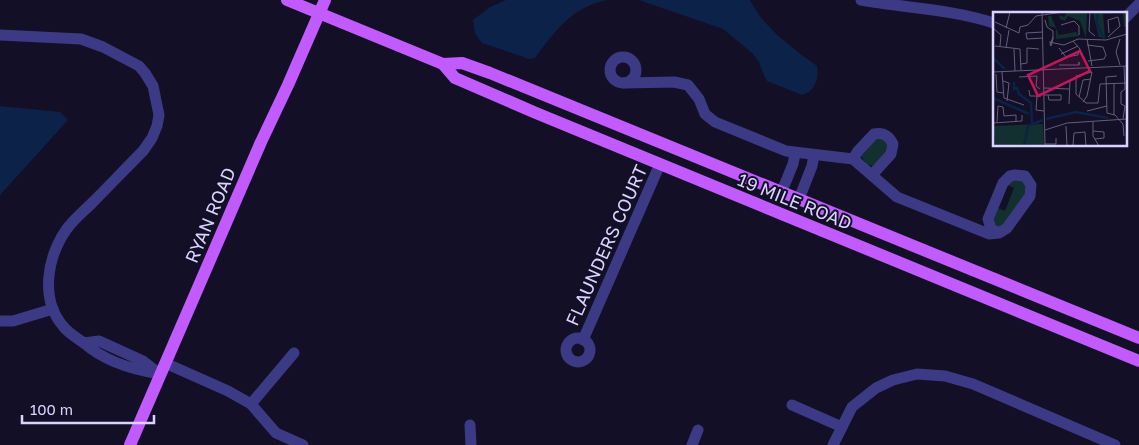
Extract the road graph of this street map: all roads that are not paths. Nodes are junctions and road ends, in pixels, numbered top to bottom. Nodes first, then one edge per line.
1 (287, 0) edge
2 (325, 0) edge
3 (860, 0) edge
4 (1139, 4) edge
5 (320, 13) junction
6 (1126, 17) edge
7 (993, 23) edge
8 (0, 35) edge
9 (443, 64) junction
10 (490, 73) junction
11 (636, 73) junction
12 (646, 82) junction
13 (624, 83) junction
14 (479, 88) junction
15 (641, 134) junction
16 (624, 149) junction
17 (795, 154) junction
18 (814, 155) junction
19 (853, 159) junction
20 (660, 164) junction
21 (872, 175) junction
22 (782, 192) junction
23 (801, 200) junction
24 (788, 217) junction
25 (988, 219) junction
26 (983, 232) junction
27 (999, 233) junction
28 (53, 310) junction
29 (0, 321) edge
30 (1100, 322) junction
31 (1139, 338) edge
32 (1086, 339) junction
33 (583, 340) dead end
34 (294, 353) dead end
35 (1139, 361) edge
36 (163, 369) junction
37 (251, 404) junction
38 (792, 406) dead end
39 (470, 425) dead end
40 (842, 427) junction
41 (698, 430) dead end
42 (130, 445) edge
43 (304, 445) edge
44 (471, 445) edge
45 (692, 445) edge
46 (833, 445) edge
47 (1115, 445) edge

1 - 5 main road, 19 MILE ROAD
2 - 5 main road, RYAN ROAD
3 - 7 street
4 - 6 street
5 - 9 main road, 19 MILE ROAD
5 - 36 main road, RYAN ROAD
8 - 28 street
9 - 10 main road, 19 MILE ROAD
9 - 14 main road, 19 MILE ROAD
10 - 14 main road
10 - 15 main road, 19 MILE ROAD
11 - 12 street
11 - 13 street
11 - 13 street
12 - 13 street
12 - 17 street
14 - 16 main road, 19 MILE ROAD
15 - 16 main road
15 - 22 main road, 19 MILE ROAD
16 - 20 main road, 19 MILE ROAD
17 - 18 street
17 - 22 street
18 - 19 street
18 - 23 street
19 - 21 street
19 - 21 street
20 - 24 main road, 19 MILE ROAD
20 - 33 street, FLAUNDERS COURT
21 - 26 street
22 - 23 main road, 19 MILE ROAD
23 - 24 main road
23 - 30 main road, 19 MILE ROAD
24 - 32 main road, 19 MILE ROAD
25 - 26 street
25 - 27 street
25 - 27 street
26 - 27 street
28 - 29 street
28 - 36 street
30 - 31 main road, 19 MILE ROAD
30 - 32 main road
32 - 35 main road, 19 MILE ROAD
34 - 37 street
36 - 37 street
36 - 42 main road, RYAN ROAD
37 - 43 street
38 - 40 street
39 - 44 street
40 - 46 street
40 - 47 street
41 - 45 street

